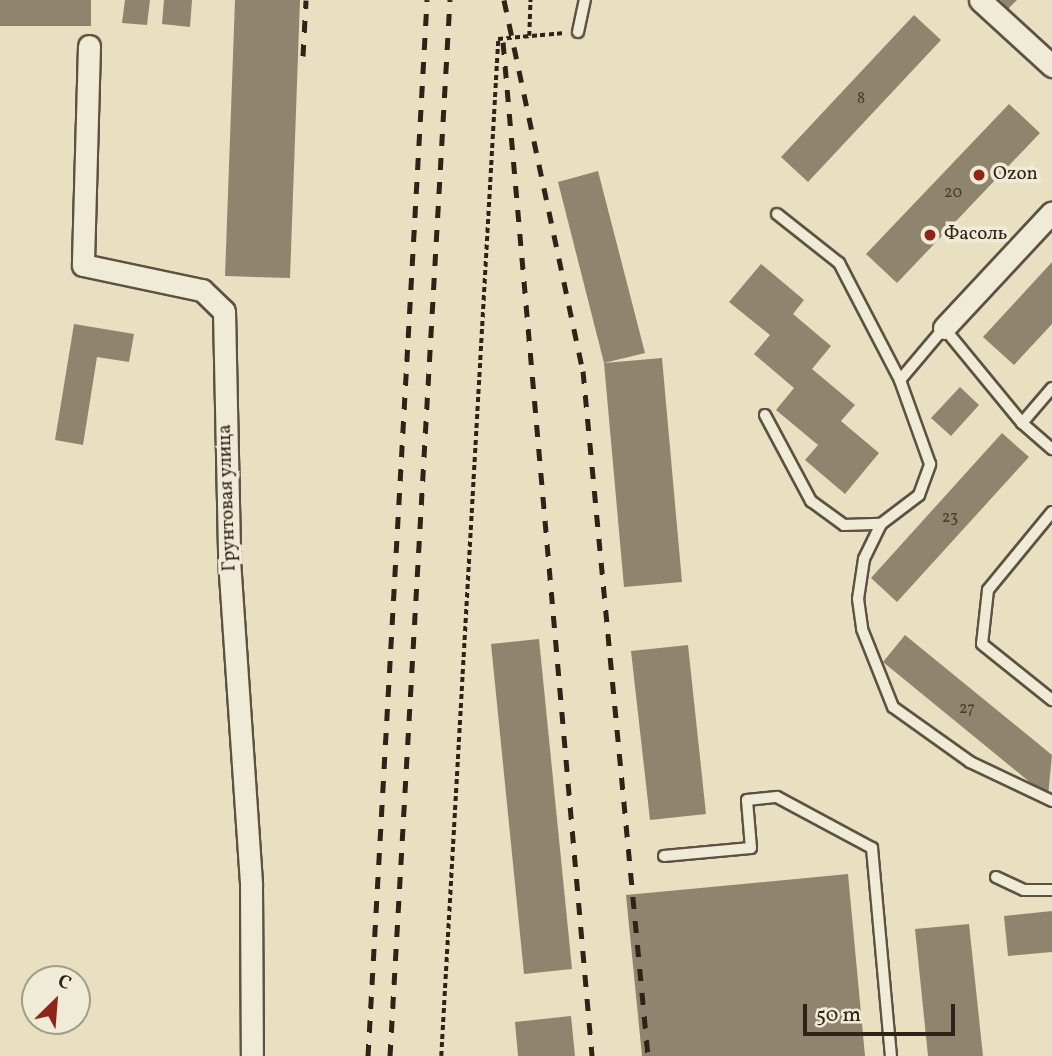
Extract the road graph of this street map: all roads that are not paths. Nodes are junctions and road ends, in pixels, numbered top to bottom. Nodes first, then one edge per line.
1 (586, 0) edge
2 (980, 0) edge
3 (578, 32) road end
4 (89, 46) dead end
5 (1052, 66) edge
6 (1052, 212) edge
7 (777, 214) dead end
8 (944, 328) junction
9 (900, 380) junction
10 (1052, 388) edge
11 (765, 415) dead end
12 (1022, 423) junction
13 (1052, 449) edge
14 (1052, 512) edge
15 (881, 524) junction
16 (1052, 700) edge
17 (1052, 801) edge
18 (664, 856) dead end
19 (996, 877) dead end
20 (1052, 890) edge
21 (252, 1056) edge
22 (891, 1056) edge

1 - 3 lane
2 - 5 street
4 - 21 street, Грунтовая улица
6 - 8 street
7 - 9 lane
8 - 9 lane
8 - 12 lane
9 - 15 lane
10 - 12 lane
11 - 15 lane
12 - 13 lane
14 - 16 lane
15 - 17 lane
18 - 22 lane
19 - 20 lane

